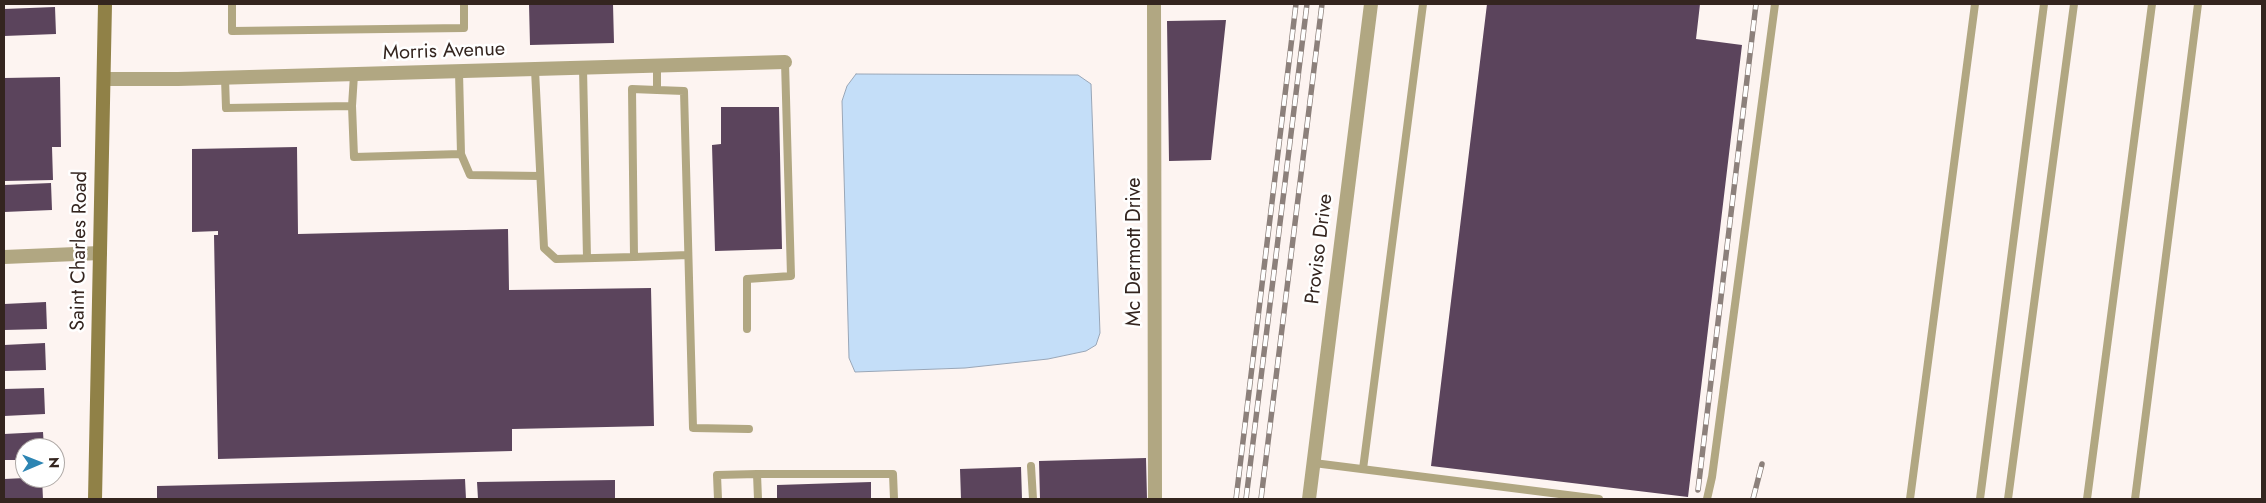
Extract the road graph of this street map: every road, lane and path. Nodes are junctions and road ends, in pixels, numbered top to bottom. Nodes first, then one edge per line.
1 (105, 4) edge
2 (232, 4) edge
3 (464, 4) edge
4 (1154, 4) edge
5 (1371, 4) edge
6 (1423, 4) edge
7 (1776, 4) edge
8 (1975, 4) edge
9 (2044, 4) edge
10 (2074, 4) edge
11 (2152, 4) edge
12 (2198, 4) edge
13 (785, 62) joint
14 (657, 66) junction
15 (584, 68) junction
16 (535, 70) junction
17 (459, 72) junction
18 (354, 74) junction
19 (225, 78) junction
20 (104, 79) junction
21 (657, 90) junction
22 (352, 106) junction
23 (461, 154) junction
24 (540, 176) junction
25 (100, 253) junction
26 (688, 255) junction
27 (4, 256) edge
28 (634, 257) junction
29 (587, 258) junction
30 (748, 329) dead end
31 (749, 429) dead end
32 (1314, 464) junction
33 (1032, 466) dead end
34 (1363, 470) junction
35 (757, 474) junction
36 (95, 499) edge
37 (718, 499) edge
38 (758, 499) edge
39 (894, 499) edge
40 (1033, 499) edge
41 (1155, 499) edge
42 (1309, 499) edge
43 (1599, 499) edge
44 (1707, 499) edge
45 (1910, 499) edge
46 (1980, 499) edge
47 (2008, 499) edge
48 (2087, 499) edge
49 (2135, 499) edge

1 - 20 main road, Saint Charles Road
2 - 3 lane
4 - 41 street, Mc Dermott Drive
5 - 32 street, Proviso Drive
6 - 34 lane
7 - 44 lane
8 - 45 lane
9 - 46 lane
10 - 47 lane
11 - 48 lane
12 - 49 lane
13 - 14 street, Morris Avenue
13 - 30 lane
14 - 15 street, Morris Avenue
14 - 21 lane
15 - 16 street, Morris Avenue
15 - 29 lane
16 - 17 street, Morris Avenue
16 - 24 lane
17 - 18 street, Morris Avenue
17 - 23 lane
18 - 19 street, Morris Avenue
18 - 22 lane
19 - 20 street, Morris Avenue
19 - 22 lane
20 - 25 main road, Saint Charles Road
21 - 26 lane
21 - 28 lane
22 - 23 lane
23 - 24 lane
24 - 29 lane
25 - 27 street
25 - 36 main road, Saint Charles Road
26 - 28 lane
26 - 31 lane
28 - 29 lane
32 - 34 lane
32 - 42 street, Proviso Drive
33 - 40 lane
34 - 43 lane
35 - 37 lane
35 - 38 lane
35 - 39 lane

